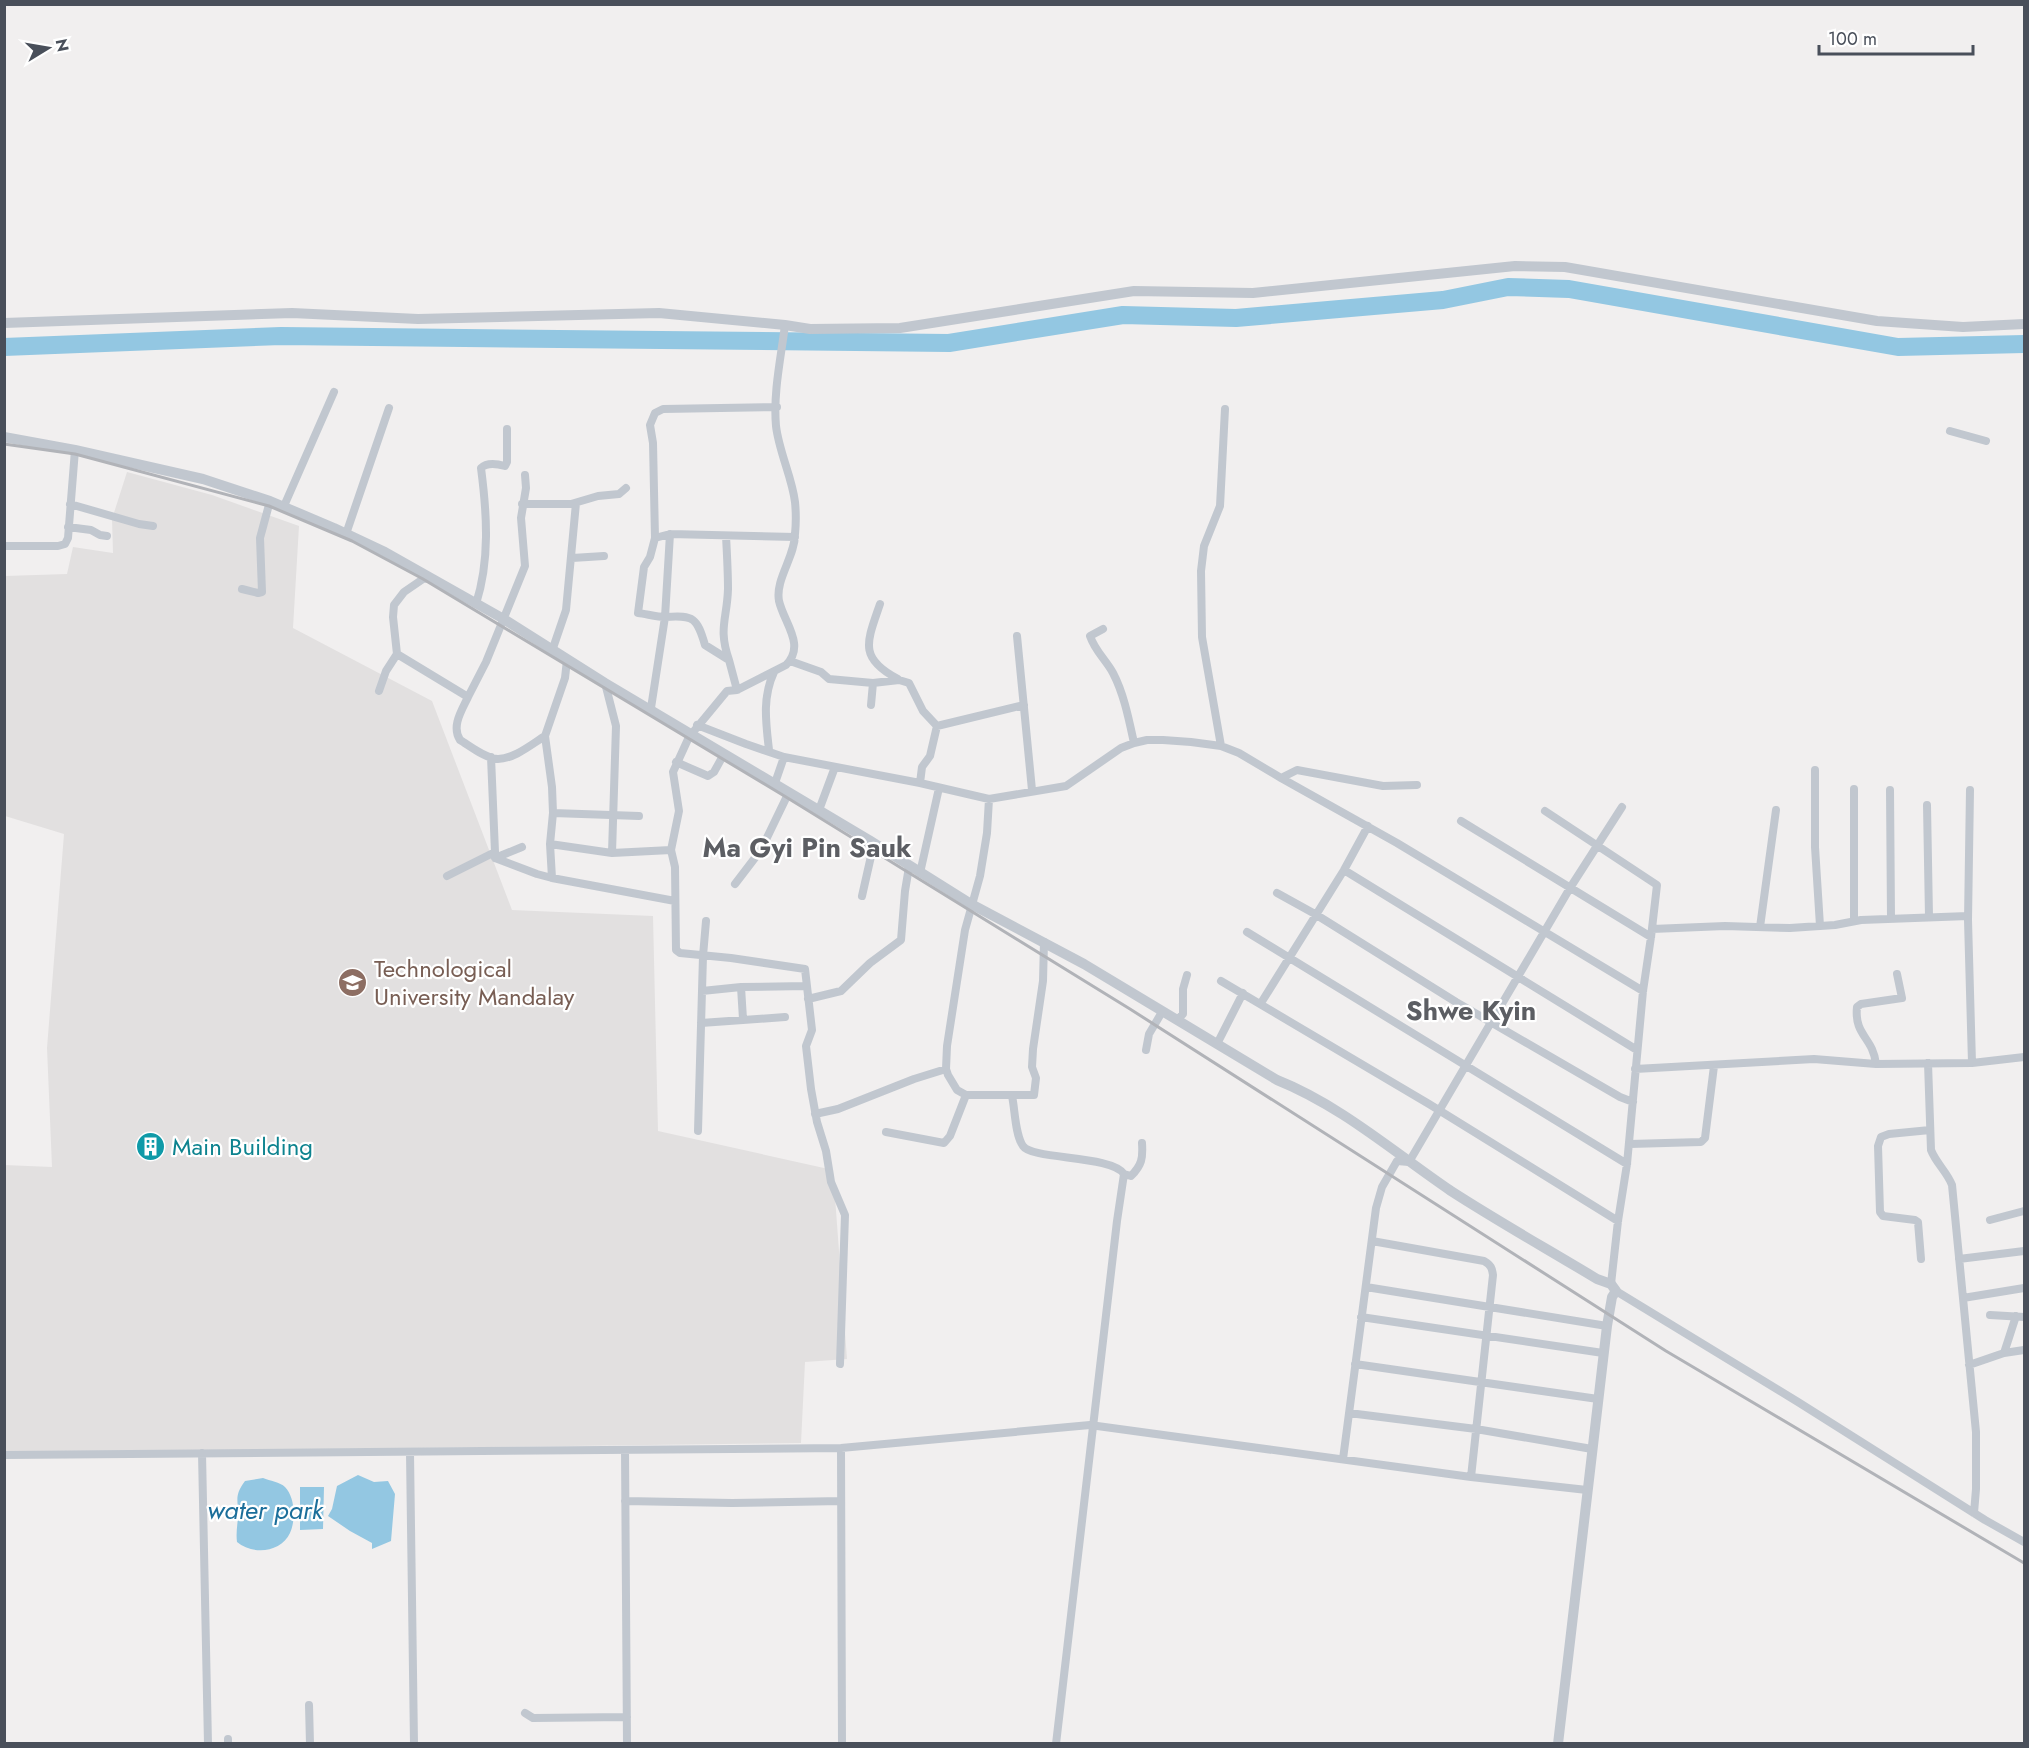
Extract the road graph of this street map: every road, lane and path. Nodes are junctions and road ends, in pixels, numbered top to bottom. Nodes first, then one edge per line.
1 (4, 323) edge
2 (2025, 324) edge
3 (784, 330) junction
4 (334, 392) dead end
5 (777, 407) junction
6 (389, 408) dead end
7 (1225, 409) dead end
8 (507, 429) dead end
9 (1950, 431) dead end
10 (4, 437) edge
11 (1986, 441) dead end
12 (75, 450) junction
13 (525, 475) dead end
14 (626, 488) dead end
15 (270, 501) junction
16 (576, 503) junction
17 (70, 504) junction
18 (522, 504) junction
19 (284, 507) junction
20 (153, 526) dead end
21 (68, 527) junction
22 (346, 534) junction
23 (670, 534) junction
24 (107, 536) dead end
25 (726, 536) junction
26 (795, 537) junction
27 (655, 538) junction
28 (4, 546) edge
29 (604, 556) dead end
30 (572, 558) junction
31 (430, 578) junction
32 (242, 589) dead end
33 (476, 604) junction
34 (880, 604) dead end
35 (665, 617) junction
36 (502, 618) junction
37 (1103, 630) dead end
38 (1017, 636) dead end
39 (552, 651) junction
40 (397, 654) junction
41 (567, 660) junction
42 (729, 660) junction
43 (790, 661) junction
44 (774, 671) junction
45 (899, 680) junction
46 (605, 683) junction
47 (873, 683) junction
48 (379, 690) dead end
49 (737, 690) junction
50 (468, 697) junction
51 (871, 705) dead end
52 (1024, 705) junction
53 (651, 708) junction
54 (937, 726) junction
55 (694, 729) junction
56 (545, 736) junction
57 (1134, 743) junction
58 (1221, 746) junction
59 (769, 750) junction
60 (724, 754) junction
61 (491, 757) junction
62 (784, 757) junction
63 (676, 762) junction
64 (836, 767) junction
65 (1815, 770) dead end
66 (1281, 778) junction
67 (776, 783) junction
68 (920, 783) junction
69 (1417, 785) dead end
70 (939, 788) junction
71 (1854, 789) dead end
72 (1032, 790) junction
73 (1890, 790) dead end
74 (1970, 790) dead end
75 (789, 792) junction
76 (989, 799) junction
77 (1927, 805) dead end
78 (1622, 807) dead end
79 (819, 810) junction
80 (1776, 810) dead end
81 (1545, 811) dead end
82 (553, 813) junction
83 (613, 816) junction
84 (639, 816) dead end
85 (1461, 821) dead end
86 (1368, 826) junction
87 (874, 843) junction
88 (550, 844) junction
89 (1596, 846) junction
90 (522, 847) dead end
91 (671, 850) junction
92 (612, 853) junction
93 (495, 855) junction
94 (909, 867) junction
95 (1344, 870) junction
96 (920, 873) junction
97 (447, 876) dead end
98 (552, 878) junction
99 (735, 884) dead end
100 (1570, 888) junction
101 (1277, 893) dead end
102 (862, 896) dead end
103 (675, 901) junction
104 (971, 904) junction
105 (1315, 914) junction
106 (1968, 916) junction
107 (1929, 917) junction
108 (1891, 918) junction
109 (706, 921) dead end
110 (1854, 921) junction
111 (1820, 926) junction
112 (1760, 927) junction
113 (1545, 931) junction
114 (1247, 932) dead end
115 (1652, 933) junction
116 (1044, 942) junction
117 (703, 956) junction
118 (1289, 957) junction
119 (1898, 974) dead end
120 (1187, 975) dead end
121 (1517, 977) junction
122 (1221, 981) dead end
123 (807, 986) junction
124 (741, 987) junction
125 (702, 991) junction
126 (1643, 991) junction
127 (1243, 993) junction
128 (808, 999) junction
129 (1261, 1003) junction
130 (1162, 1012) junction
131 (785, 1017) dead end
132 (743, 1019) junction
133 (1177, 1020) junction
134 (1492, 1021) junction
135 (701, 1023) junction
136 (1217, 1044) junction
137 (1146, 1050) dead end
138 (1637, 1050) junction
139 (2024, 1058) edge
140 (1928, 1063) junction
141 (1972, 1063) junction
142 (1876, 1064) junction
143 (1466, 1065) junction
144 (1714, 1066) junction
145 (946, 1069) junction
146 (1635, 1070) junction
147 (966, 1095) junction
148 (1012, 1096) junction
149 (1633, 1102) junction
150 (1439, 1110) junction
151 (815, 1114) junction
152 (1930, 1130) junction
153 (698, 1131) dead end
154 (886, 1132) dead end
155 (1142, 1143) dead end
156 (1630, 1144) junction
157 (1409, 1162) junction
158 (1627, 1164) junction
159 (1124, 1173) junction
160 (2025, 1211) edge
161 (1990, 1220) dead end
162 (1618, 1221) junction
163 (1371, 1240) junction
164 (2025, 1251) edge
165 (1921, 1259) dead end
166 (1959, 1259) junction
167 (1365, 1287) junction
168 (1614, 1288) junction
169 (2025, 1288) edge
170 (1963, 1298) junction
171 (1489, 1307) junction
172 (1990, 1315) dead end
173 (1361, 1317) junction
174 (2020, 1317) edge
175 (1607, 1326) junction
176 (1486, 1336) junction
177 (2025, 1350) edge
178 (1603, 1353) junction
179 (2004, 1353) junction
180 (840, 1364) dead end
181 (1355, 1364) junction
182 (1969, 1365) junction
183 (1481, 1382) junction
184 (1598, 1399) junction
185 (1349, 1413) junction
186 (1094, 1425) junction
187 (1476, 1429) junction
188 (841, 1448) junction
189 (1592, 1449) junction
190 (625, 1450) junction
191 (202, 1453) junction
192 (410, 1453) junction
193 (4, 1455) edge
194 (1343, 1459) junction
195 (1472, 1477) junction
196 (1587, 1490) junction
197 (625, 1501) junction
198 (841, 1501) junction
199 (1974, 1513) junction
200 (2025, 1542) edge
201 (309, 1705) dead end
202 (525, 1713) dead end
203 (627, 1717) junction
204 (208, 1743) edge
205 (310, 1743) edge
206 (414, 1743) edge
207 (627, 1743) edge
208 (842, 1743) edge
209 (1056, 1743) edge
210 (1557, 1743) edge

1 - 3 street
2 - 3 street
3 - 5 street
4 - 19 street
5 - 26 street
5 - 27 street
6 - 22 street
7 - 58 street
8 - 33 street
9 - 11 street
10 - 12 street
12 - 15 street
12 - 17 street
13 - 18 street
14 - 16 street
15 - 19 street
15 - 32 street
16 - 18 street
16 - 30 street
17 - 20 street
17 - 21 street
18 - 36 street
19 - 22 street
21 - 24 street
21 - 28 street
22 - 31 street
23 - 25 street
23 - 27 street
23 - 35 street
25 - 26 street
25 - 42 street
26 - 43 street
27 - 35 street
29 - 30 street
30 - 39 street
31 - 33 street
31 - 40 street
33 - 36 street
34 - 45 street
35 - 42 street
35 - 53 street
36 - 39 street
36 - 50 street
37 - 57 street
38 - 52 street
39 - 41 street
40 - 48 street
40 - 50 street
41 - 46 street
41 - 56 street
42 - 49 street
43 - 44 street
43 - 47 street
44 - 49 street
44 - 59 street
45 - 47 street
45 - 54 street
46 - 53 street
46 - 83 street
47 - 51 street
49 - 55 street
50 - 61 street
52 - 54 street
52 - 72 street
53 - 55 street
54 - 68 street
55 - 59 street
55 - 60 street
55 - 63 street
56 - 61 street
56 - 82 street
57 - 58 street
57 - 72 street
58 - 66 street
59 - 62 street
60 - 63 street
60 - 67 street
61 - 93 street
62 - 64 street
62 - 67 street
63 - 91 street
64 - 68 street
64 - 79 street
65 - 111 street
66 - 69 street
66 - 86 street
67 - 75 street
68 - 70 street
70 - 76 street
70 - 96 street
71 - 110 street
72 - 76 street
73 - 108 street
74 - 106 street
75 - 79 street
75 - 99 street
76 - 104 street
77 - 107 street
78 - 89 street
79 - 87 street
80 - 112 street
81 - 89 street
82 - 83 street
82 - 88 street
83 - 84 street
83 - 92 street
85 - 100 street
86 - 95 street
86 - 113 street
87 - 94 street
87 - 102 street
88 - 92 street
88 - 98 street
89 - 100 street
89 - 115 street
90 - 93 street
91 - 92 street
91 - 103 street
93 - 97 street
93 - 98 street
94 - 96 street
94 - 128 street
95 - 105 street
95 - 121 street
96 - 104 street
98 - 103 street
100 - 113 street
100 - 115 street
101 - 105 street
103 - 117 street
104 - 116 street
104 - 145 street
105 - 118 street
105 - 134 street
106 - 107 street
106 - 141 street
107 - 108 street
108 - 110 street
109 - 117 street
110 - 111 street
111 - 112 street
112 - 115 street
113 - 121 street
113 - 126 street
114 - 118 street
115 - 126 street
116 - 130 street
116 - 148 street
117 - 123 street
117 - 125 street
118 - 129 street
118 - 143 street
119 - 142 street
120 - 133 street
121 - 134 street
121 - 138 street
122 - 127 street
123 - 124 street
123 - 128 street
124 - 125 street
124 - 132 street
125 - 135 street
126 - 138 street
127 - 129 street
127 - 136 street
128 - 151 street
129 - 150 street
130 - 133 street
130 - 137 street
131 - 132 street
132 - 135 street
133 - 136 street
134 - 143 street
134 - 149 street
135 - 153 street
136 - 157 street
138 - 146 street
139 - 141 street
140 - 141 street
140 - 142 street
140 - 152 street
142 - 144 street
143 - 150 street
143 - 158 street
144 - 146 street
144 - 156 street
145 - 147 street
145 - 151 street
146 - 149 street
147 - 148 street
147 - 154 street
148 - 159 street
149 - 156 street
150 - 157 street
150 - 162 street
151 - 180 street
152 - 165 street
152 - 166 street
155 - 159 street
156 - 158 street
157 - 163 street
157 - 168 street
158 - 162 street
159 - 186 street
160 - 161 street
162 - 168 street
163 - 167 street
163 - 171 street
164 - 166 street
166 - 170 street
167 - 171 street
167 - 173 street
168 - 175 street
168 - 199 street
169 - 170 street
170 - 182 street
171 - 175 street
171 - 176 street
172 - 174 street
173 - 176 street
173 - 181 street
174 - 179 street
175 - 178 street
176 - 178 street
176 - 183 street
177 - 179 street
178 - 184 street
179 - 182 street
181 - 183 street
181 - 185 street
182 - 199 street
183 - 184 street
183 - 187 street
184 - 189 street
185 - 187 street
185 - 194 street
186 - 188 street
186 - 194 street
186 - 209 street
187 - 189 street
187 - 195 street
188 - 190 street
188 - 198 street
189 - 196 street
190 - 192 street
190 - 197 street
191 - 192 street
191 - 193 street
191 - 204 street
192 - 206 street
194 - 195 street
195 - 196 street
196 - 210 street
197 - 198 street
197 - 203 street
198 - 208 street
199 - 200 street
201 - 205 street
202 - 203 street
203 - 207 street

